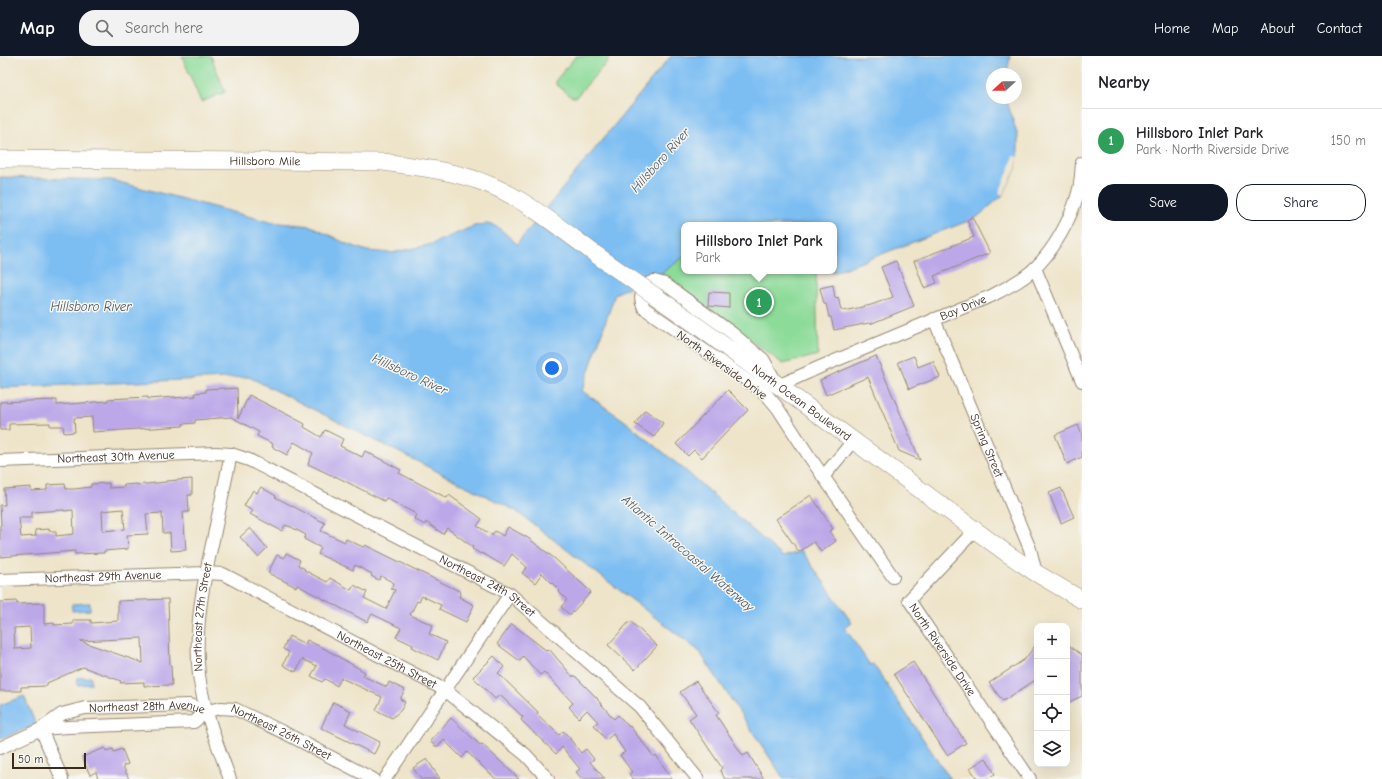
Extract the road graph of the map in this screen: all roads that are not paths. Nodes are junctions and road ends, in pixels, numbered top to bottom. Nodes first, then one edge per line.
1 (0, 159) edge
2 (1082, 163) edge
3 (522, 202) joint
4 (1035, 268) junction
5 (934, 319) junction
6 (1082, 382) edge
7 (778, 386) junction
8 (853, 441) junction
9 (232, 454) junction
10 (0, 461) edge
11 (823, 476) junction
12 (975, 530) junction
13 (206, 573) junction
14 (1036, 573) junction
15 (893, 577) dead end
16 (0, 580) edge
17 (510, 594) junction
18 (1082, 600) edge
19 (446, 690) junction
20 (207, 711) junction
21 (41, 729) junction
22 (0, 748) edge
23 (62, 779) edge
24 (230, 779) edge
25 (374, 779) edge
26 (385, 779) edge
27 (548, 779) edge
28 (698, 779) edge
29 (1030, 779) edge

1 - 3 main road, Hillsboro Mile
2 - 4 street, Bay Drive
3 - 7 main road, North Ocean Boulevard, bridge
4 - 5 street, Bay Drive
4 - 6 street
5 - 7 street, Bay Drive
5 - 14 street, Spring Street
7 - 8 main road, North Ocean Boulevard
7 - 11 street, North Riverside Drive
8 - 11 street
8 - 12 main road, North Ocean Boulevard
9 - 10 street, Northeast 30th Avenue
9 - 13 street, Northeast 27th Street
9 - 17 street, Northeast 24th Street
11 - 15 street, North Riverside Drive
12 - 14 main road, North Ocean Boulevard
12 - 29 street, North Riverside Drive
13 - 16 street, Northeast 29th Avenue
13 - 19 street, Northeast 25th Street
13 - 20 street, Northeast 27th Street
14 - 18 main road, North Ocean Boulevard
17 - 19 street
17 - 28 street, Northeast 24th Street
19 - 26 street
19 - 27 street, Northeast 25th Street
20 - 21 street, Northeast 28th Avenue
20 - 21 street, Northeast 28th Avenue
20 - 24 street, Northeast 27th Street
20 - 25 street, Northeast 26th Street
21 - 22 street, Northeast 28th Avenue
21 - 23 street

